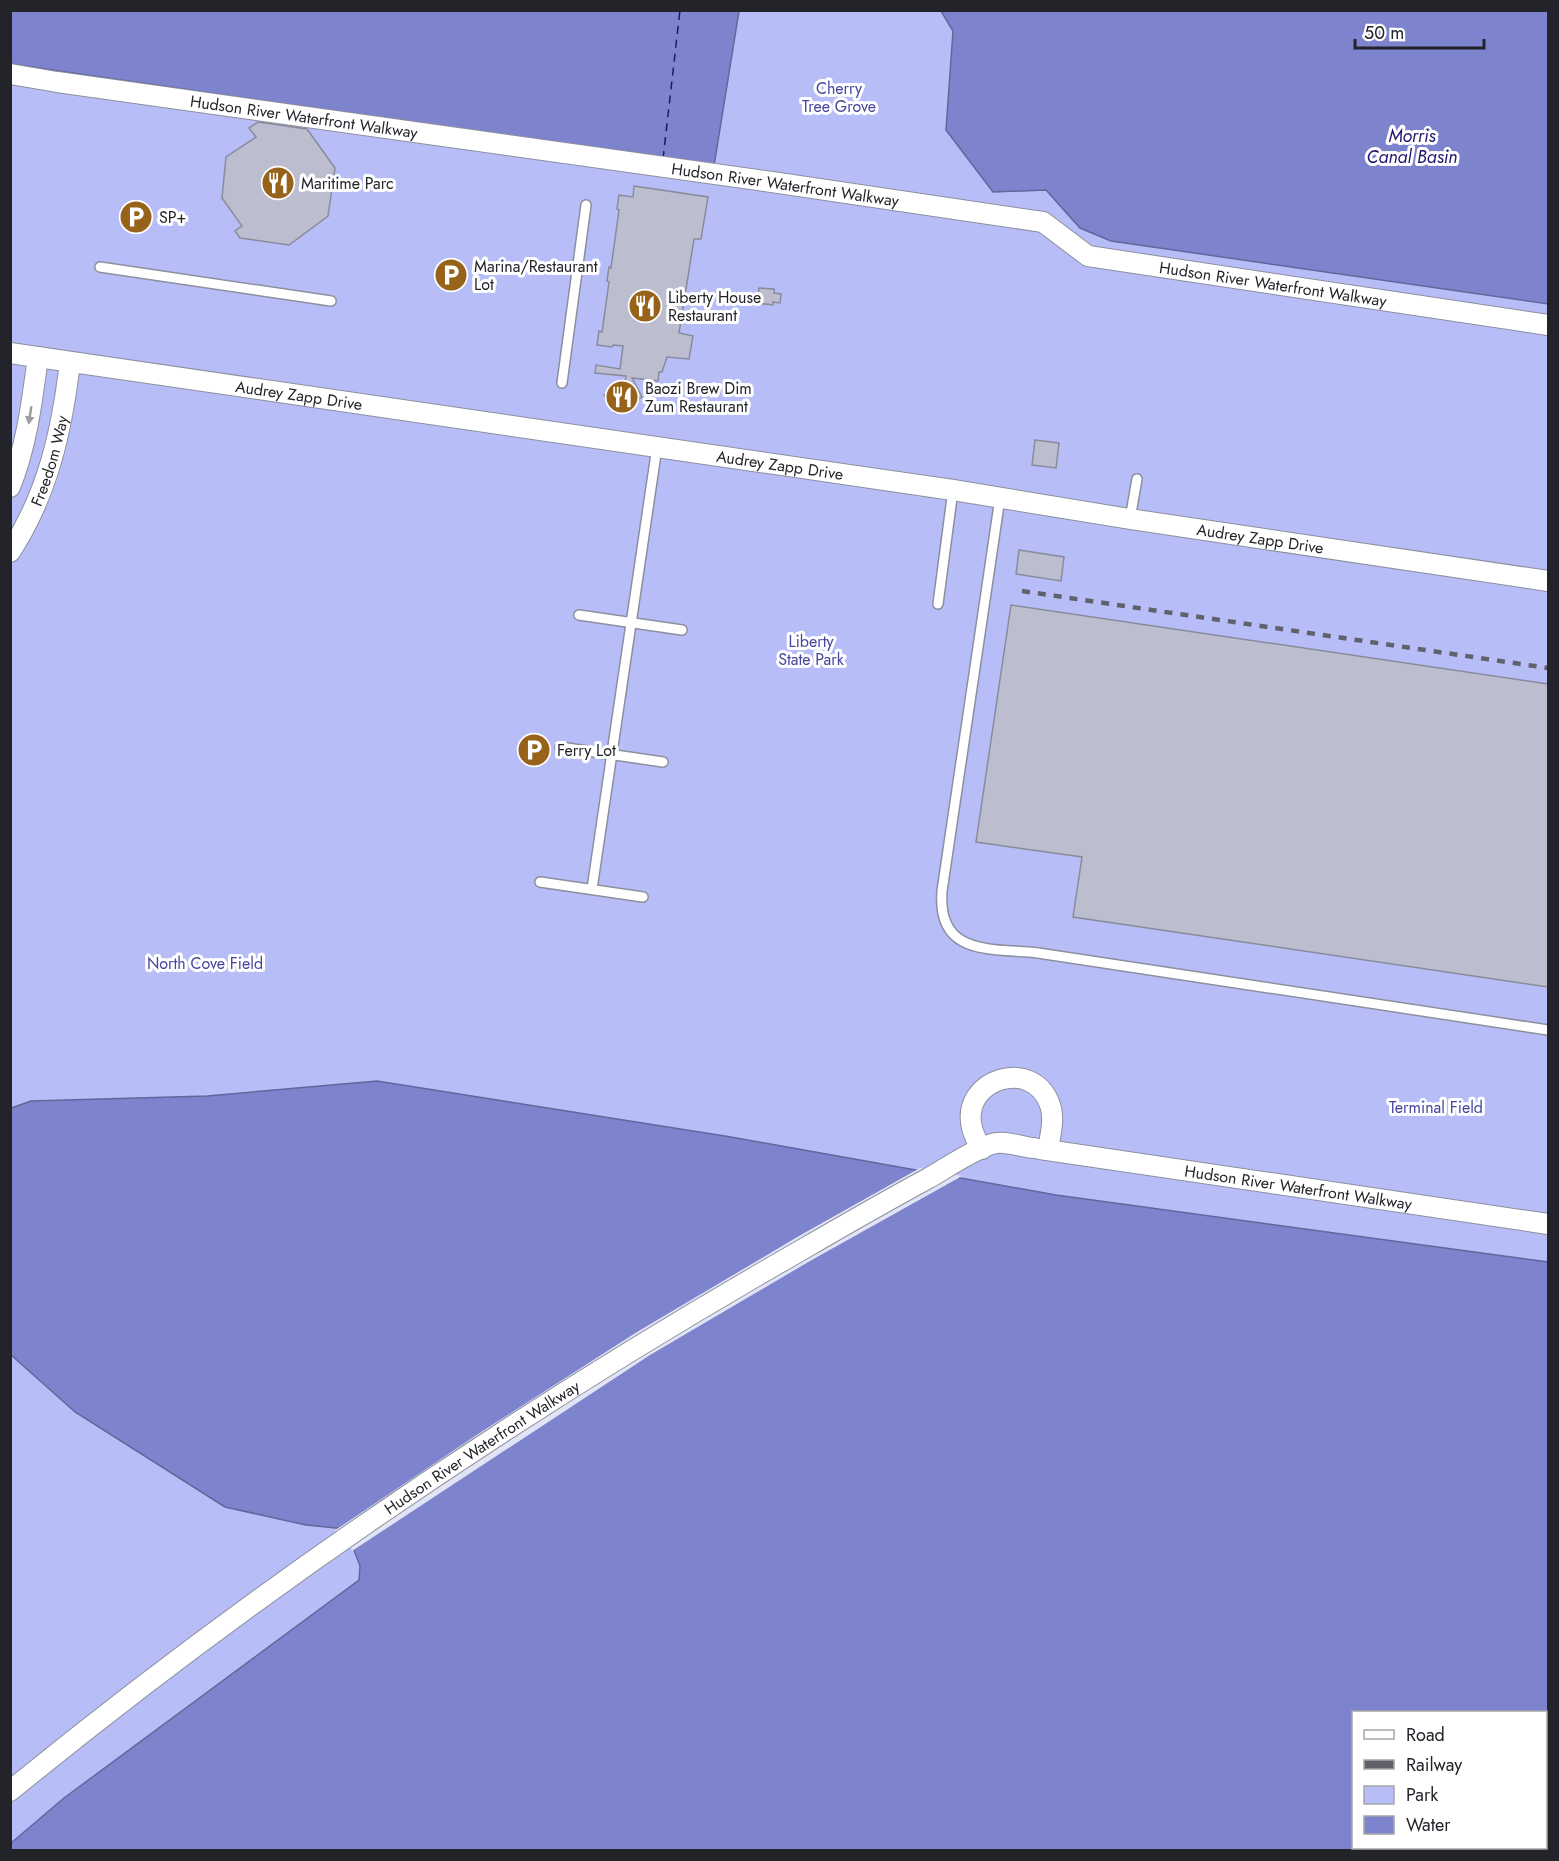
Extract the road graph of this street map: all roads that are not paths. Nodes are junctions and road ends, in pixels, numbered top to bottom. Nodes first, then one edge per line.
1 (10, 74) edge
2 (586, 206) dead end
3 (100, 267) dead end
4 (331, 301) dead end
5 (1548, 325) edge
6 (10, 353) edge
7 (38, 357) junction
8 (70, 362) junction
9 (562, 383) dead end
10 (657, 447) junction
11 (1137, 479) dead end
12 (10, 487) edge
13 (953, 490) junction
14 (1000, 498) junction
15 (1130, 519) junction
16 (10, 552) edge
17 (1548, 581) edge
18 (939, 604) dead end
19 (579, 615) dead end
20 (631, 622) junction
21 (682, 630) dead end
22 (560, 747) dead end
23 (612, 754) junction
24 (663, 762) dead end
25 (540, 882) dead end
26 (592, 889) junction
27 (643, 897) dead end
28 (1548, 1030) edge
29 (1041, 1149) junction
30 (975, 1153) junction
31 (1548, 1224) edge
32 (10, 1791) edge

1 - 5 street, Hudson River Waterfront Walkway
2 - 9 lane
3 - 4 lane
6 - 7 street, Audrey Zapp Drive
7 - 8 street, Audrey Zapp Drive
7 -> 12 street, Freedom Way
8 - 10 street, Audrey Zapp Drive
8 - 16 street, Freedom Way
10 - 13 street, Audrey Zapp Drive
10 - 20 lane
11 - 15 lane
13 - 14 street, Audrey Zapp Drive
13 - 18 lane
14 - 15 street, Audrey Zapp Drive
14 - 28 lane
15 - 17 street, Audrey Zapp Drive
19 - 20 lane
20 - 21 lane
20 - 23 lane
22 - 23 lane
23 - 24 lane
23 - 26 lane
25 - 26 lane
26 - 27 lane
29 - 30 street, Hudson River Waterfront Walkway
29 - 30 street
29 - 31 street, Hudson River Waterfront Walkway
30 - 32 street, Hudson River Waterfront Walkway

